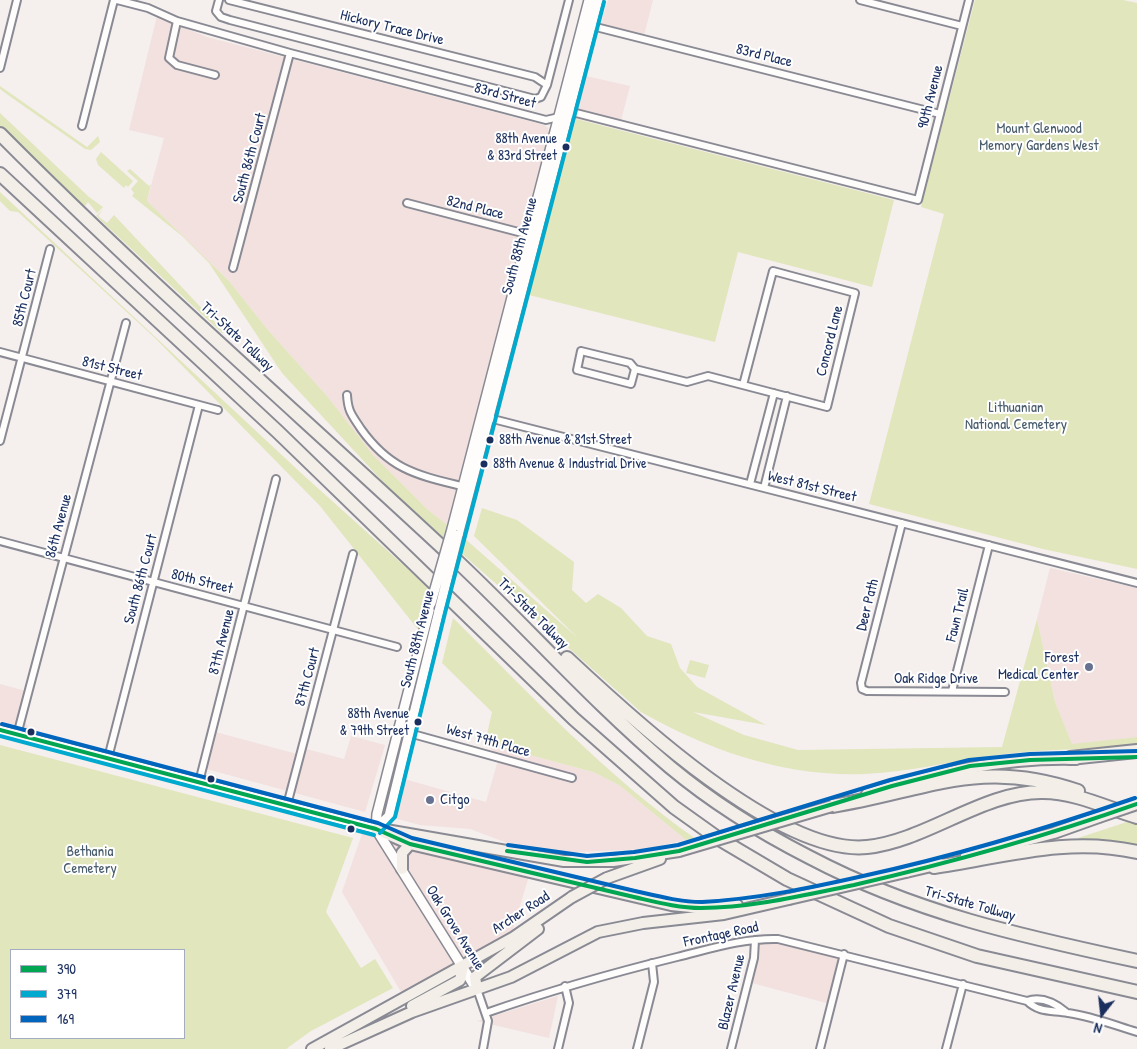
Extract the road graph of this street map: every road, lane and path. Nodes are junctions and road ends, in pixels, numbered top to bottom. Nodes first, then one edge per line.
1 (18, 0) edge
2 (116, 0) edge
3 (219, 0) edge
4 (569, 0) edge
5 (589, 0) edge
6 (598, 0) edge
7 (860, 0) edge
8 (969, 0) edge
9 (234, 1) edge
10 (177, 21) junction
11 (587, 24) junction
12 (962, 26) junction
13 (290, 53) junction
14 (0, 68) edge
15 (215, 75) dead end
16 (547, 85) junction
17 (940, 114) junction
18 (568, 115) junction
19 (558, 117) junction
20 (82, 126) dead end
21 (0, 134) edge
22 (0, 174) edge
23 (918, 200) joint
24 (407, 203) dead end
25 (532, 235) junction
26 (50, 249) dead end
27 (233, 268) dead end
28 (126, 323) dead end
29 (0, 352) edge
30 (22, 358) junction
31 (634, 369) junction
32 (110, 381) junction
33 (743, 385) junction
34 (774, 394) junction
35 (347, 395) dead end
36 (787, 396) junction
37 (199, 405) junction
38 (218, 410) dead end
39 (485, 417) junction
40 (0, 441) edge
41 (276, 479) dead end
42 (750, 484) junction
43 (467, 487) junction
44 (764, 488) junction
45 (902, 523) junction
46 (455, 532) junction
47 (0, 541) edge
48 (988, 545) junction
49 (353, 554) dead end
50 (64, 558) junction
51 (152, 582) junction
52 (1137, 583) edge
53 (244, 606) junction
54 (333, 630) junction
55 (525, 630) junction
56 (397, 647) dead end
57 (952, 691) junction
58 (867, 692) joint
59 (1005, 692) dead end
60 (0, 730) edge
61 (398, 730) junction
62 (410, 733) junction
63 (18, 735) junction
64 (1137, 751) edge
65 (1137, 757) edge
66 (108, 758) junction
67 (1070, 758) junction
68 (572, 778) dead end
69 (199, 782) junction
70 (1137, 804) edge
71 (287, 806) junction
72 (832, 806) junction
73 (1137, 810) edge
74 (1137, 817) edge
75 (376, 829) junction
76 (410, 844) junction
77 (679, 851) junction
78 (1137, 852) edge
79 (934, 866) junction
80 (402, 869) junction
81 (766, 903) junction
82 (556, 910) junction
83 (755, 940) junction
84 (844, 954) junction
85 (1136, 961) edge
86 (652, 963) junction
87 (463, 966) junction
88 (963, 984) junction
89 (565, 986) junction
90 (476, 990) junction
91 (1137, 992) edge
92 (486, 1013) junction
93 (381, 1025) junction
94 (1137, 1032) edge
95 (312, 1049) edge
96 (330, 1049) edge
97 (482, 1049) edge
98 (558, 1049) edge
99 (636, 1049) edge
100 (731, 1049) edge
101 (820, 1049) edge
102 (946, 1049) edge

1 - 14 street
2 - 10 street, 83rd Street
2 - 20 street
3 - 16 street
4 - 16 street
5 - 11 street, South 88th Avenue
6 - 11 street, South 88th Avenue
7 - 12 street
8 - 12 street, 90th Avenue
9 - 16 street, Hickory Trace Drive
10 - 13 street, 83rd Street
10 - 15 street
11 - 17 street, 83rd Place
11 - 18 street, South 88th Avenue
11 - 19 street, South 88th Avenue
12 - 17 street, 90th Avenue
13 - 19 street, 83rd Street
13 - 27 street, South 86th Court
17 - 23 street, 90th Avenue
18 - 19 street, 83rd Street
18 - 23 street, 83rd Street
18 - 25 street, South 88th Avenue
19 - 25 street, South 88th Avenue
21 - 55 highway, Tri-State Tollway
22 - 91 highway
24 - 25 street, 82nd Place
25 - 39 street, South 88th Avenue
26 - 30 street, 85th Court
28 - 32 street, 86th Avenue
29 - 30 street, 81st Street
30 - 32 street, 81st Street
30 - 40 street, 85th Court
31 - 31 street, Concord Lane
31 - 33 street, Concord Lane
32 - 37 street, 81st Street
32 - 50 street, 86th Avenue
33 - 34 street, Concord Lane
33 - 36 street, Concord Lane
34 - 36 street, Concord Lane
34 - 42 street
35 - 43 street
36 - 44 street
37 - 38 street, 81st Street
37 - 51 street, South 86th Court
39 - 42 street, West 81st Street
39 - 43 street, South 88th Avenue
41 - 53 street, 87th Avenue
42 - 44 street, West 81st Street
43 - 46 street, South 88th Avenue
44 - 45 street, West 81st Street
45 - 48 street, West 81st Street
45 - 58 street, Deer Path
46 - 61 street, South 88th Avenue, bridge
46 - 62 street, South 88th Avenue, bridge
47 - 50 street, 80th Street
48 - 52 street, West 81st Street
48 - 57 street, Fawn Trail
49 - 54 street, 87th Court
50 - 51 street, 80th Street
50 - 63 street, 86th Avenue
51 - 53 street, 80th Street
51 - 66 street, South 86th Court
53 - 54 street, 80th Street
53 - 69 street, 87th Avenue
54 - 56 street, 80th Street
54 - 71 street, 87th Court
55 - 74 highway
55 - 85 highway, Tri-State Tollway
57 - 58 street, Oak Ridge Drive
57 - 59 street, Oak Ridge Drive
60 - 63 street
61 - 62 street, West 79th Place
61 - 75 street, South 88th Avenue
62 - 68 street, West 79th Place
62 - 75 street, South 88th Avenue
63 - 66 street
64 - 67 highway
65 - 67 main road, Archer Road
66 - 69 street
67 - 72 main road, Archer Road
69 - 71 street
70 - 79 main road, bridge
71 - 75 street
72 - 73 highway
72 - 77 main road, Archer Road, bridge
75 - 76 main road
75 - 77 main road
75 - 80 street, Oak Grove Avenue
76 - 80 main road
76 - 81 main road
77 - 82 main road, Archer Road, bridge
78 - 79 highway
79 - 81 main road, bridge
80 - 87 street, Oak Grove Avenue
81 - 90 main road
82 - 87 main road, Archer Road
82 - 90 main road
83 - 84 street, Frontage Road
83 - 86 street, Frontage Road
83 - 100 street, Blazer Avenue
84 - 88 street, Frontage Road
84 - 101 street
86 - 89 street, Frontage Road
86 - 99 street
87 - 90 street, Oak Grove Avenue
87 - 93 main road
87 - 95 main road, Archer Road
88 - 94 street, Frontage Road
88 - 102 street
89 - 92 street, Frontage Road
89 - 98 street
90 - 92 street, Oak Grove Avenue
90 - 93 main road
92 - 97 street, Oak Grove Avenue
93 - 96 main road

